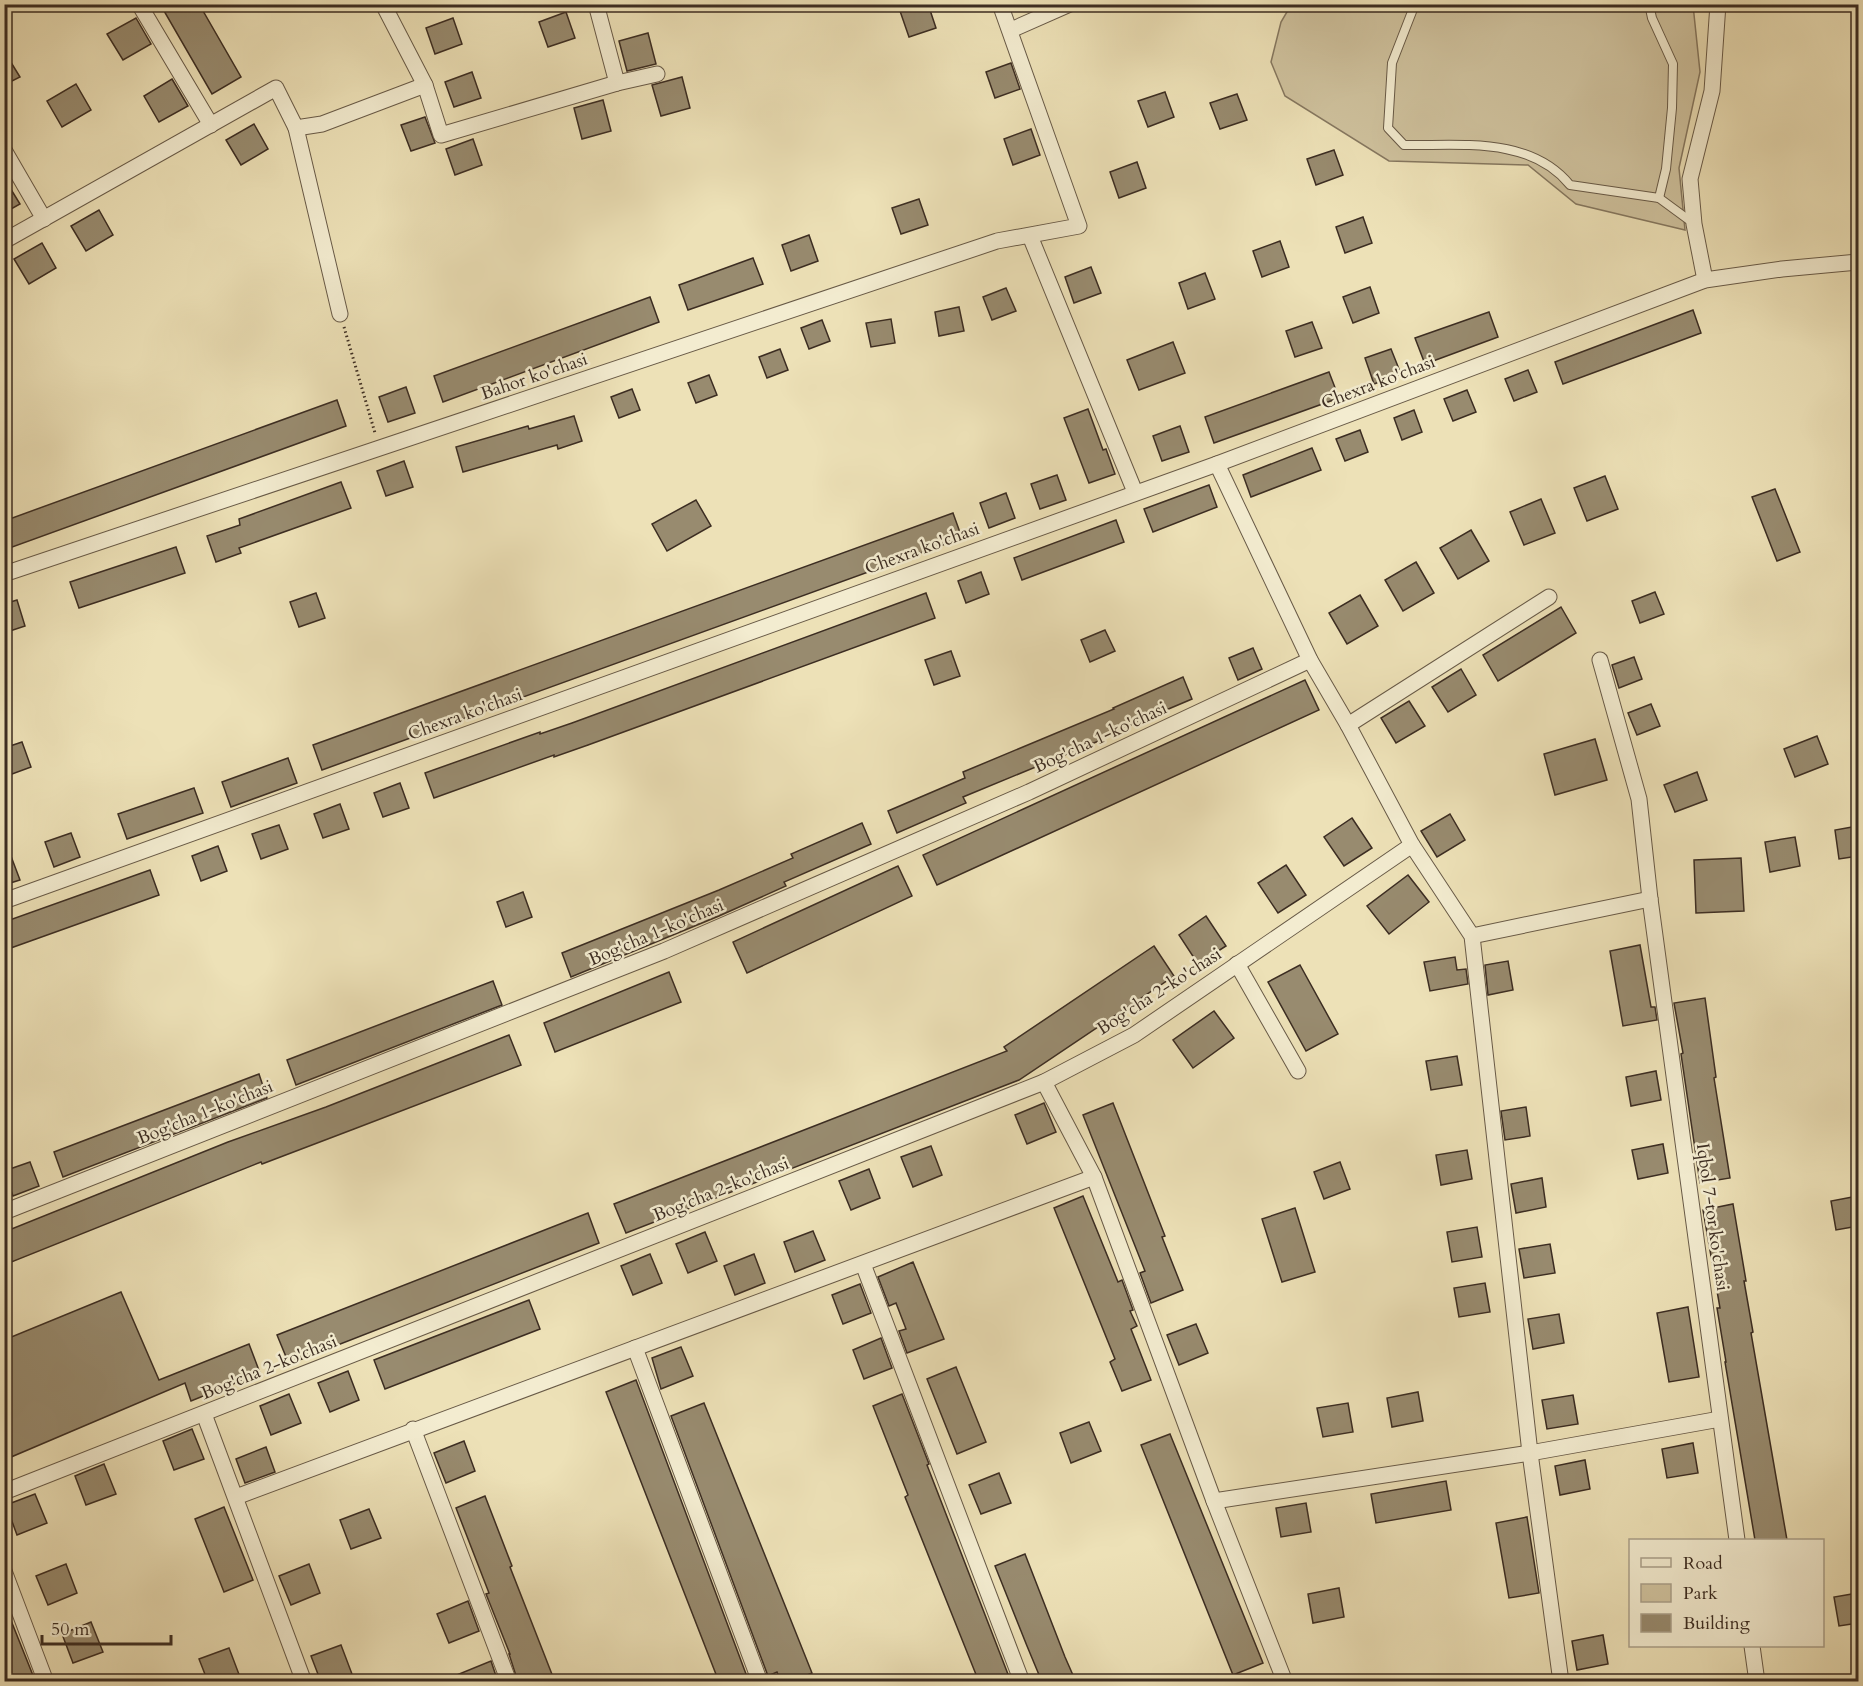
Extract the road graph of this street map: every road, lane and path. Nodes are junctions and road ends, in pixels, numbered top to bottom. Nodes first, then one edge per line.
1 (139, 4) edge
2 (382, 4) edge
3 (596, 4) edge
4 (1000, 4) edge
5 (1070, 4) edge
6 (1415, 4) edge
7 (1649, 4) edge
8 (1718, 4) edge
9 (1011, 30) junction
10 (657, 74) dead end
11 (617, 83) junction
12 (425, 85) junction
13 (211, 125) junction
14 (296, 128) junction
15 (4, 150) edge
16 (1659, 198) junction
17 (44, 219) junction
18 (1694, 224) junction
19 (1030, 236) junction
20 (4, 241) edge
21 (1858, 262) edge
22 (1705, 280) junction
23 (340, 314) joint
24 (380, 449) junction
25 (1217, 464) junction
26 (1134, 492) junction
27 (4, 574) edge
28 (1549, 597) dead end
29 (1310, 660) junction
30 (1599, 660) dead end
31 (1348, 725) junction
32 (1412, 844) junction
33 (1650, 899) junction
34 (4, 901) edge
35 (1472, 936) junction
36 (1237, 964) junction
37 (1298, 1071) dead end
38 (1044, 1082) junction
39 (1094, 1177) junction
40 (4, 1212) edge
41 (863, 1264) junction
42 (635, 1348) junction
43 (204, 1414) junction
44 (1720, 1419) junction
45 (413, 1429) junction
46 (1530, 1453) junction
47 (4, 1492) edge
48 (236, 1497) junction
49 (1214, 1501) junction
50 (1737, 1539) edge
51 (4, 1571) edge
52 (1752, 1647) edge
53 (46, 1682) edge
54 (304, 1682) edge
55 (509, 1682) edge
56 (760, 1682) edge
57 (1022, 1682) edge
58 (1285, 1682) edge
59 (1561, 1682) edge
60 (1756, 1682) edge

1 - 13 street
2 - 12 street
3 - 11 street
4 - 9 street
5 - 9 street
6 - 16 lane
7 - 16 lane
8 - 18 street
9 - 19 street, Bahor ko'chasi
10 - 11 street
11 - 12 street
12 - 14 street
13 - 14 street
13 - 17 street
14 - 23 street
15 - 17 street
16 - 18 lane
17 - 20 street
18 - 22 street
19 - 24 street, Bahor ko'chasi
19 - 26 street
21 - 22 street, Chexra ko'chasi
22 - 25 street, Chexra ko'chasi
23 - 24 path
24 - 27 street, Bahor ko'chasi
25 - 26 street, Chexra ko'chasi
25 - 29 street
26 - 34 street, Chexra ko'chasi
28 - 31 street
29 - 31 street
29 - 40 street, Bog'cha 1-ko'chasi
30 - 33 street, Iqbol 7-tor ko'chasi
31 - 32 street
32 - 35 street
32 - 36 street, Bog'cha 2-ko'chasi
33 - 35 street
33 - 44 street, Iqbol 7-tor ko'chasi
35 - 46 street
36 - 37 street
36 - 38 street, Bog'cha 2-ko'chasi
38 - 39 street
38 - 43 street, Bog'cha 2-ko'chasi
39 - 41 street
39 - 49 street
41 - 42 street
41 - 57 street
42 - 45 street
42 - 56 street
43 - 47 street, Bog'cha 2-ko'chasi
43 - 48 street
44 - 46 street
44 - 50 street, Iqbol 7-tor ko'chasi
45 - 48 street
45 - 55 street
46 - 49 street
46 - 59 street
48 - 54 street
49 - 58 street
51 - 53 street
52 - 60 street

